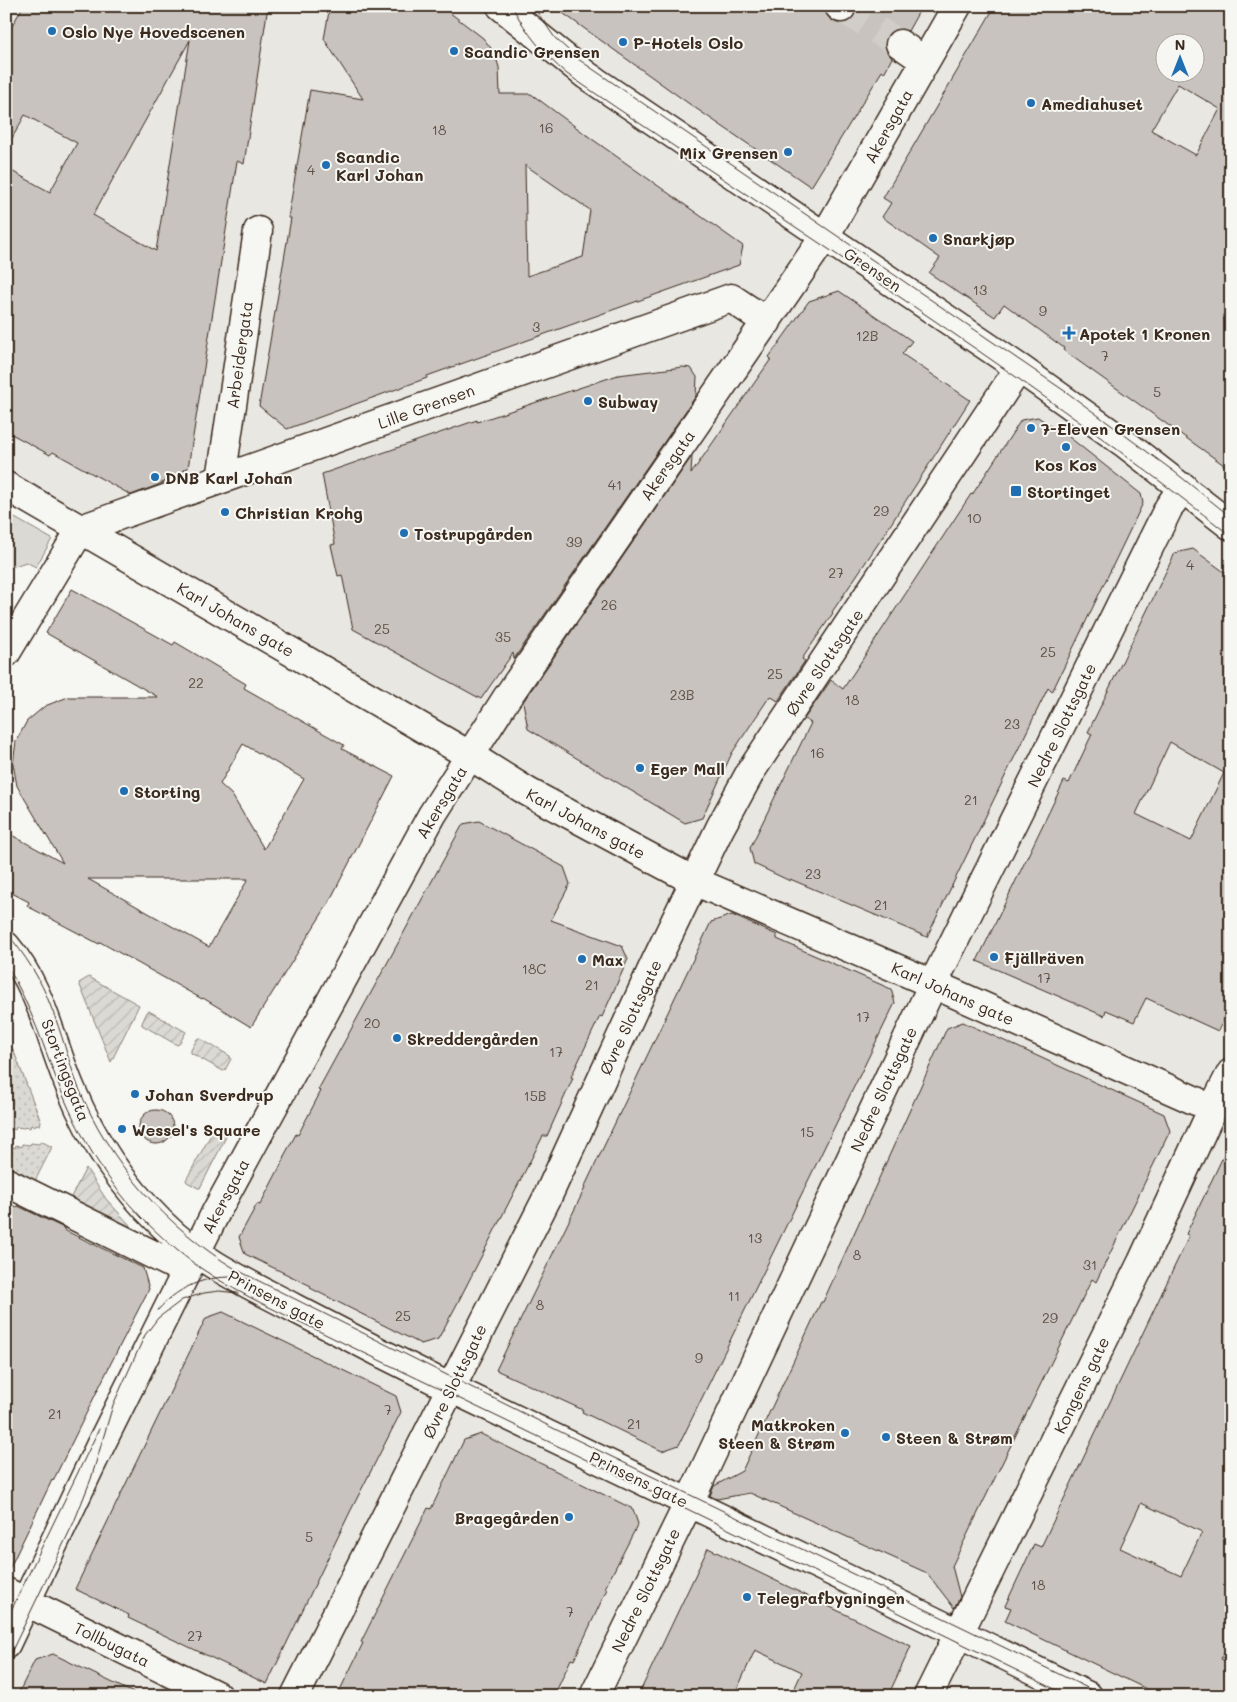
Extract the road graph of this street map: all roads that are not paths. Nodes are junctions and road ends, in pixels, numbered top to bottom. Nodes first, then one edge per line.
1 (957, 6) edge
2 (509, 10) edge
3 (900, 44) tunnel mouth
4 (925, 61) junction
5 (258, 231) dead end
6 (825, 236) junction
7 (767, 322) junction
8 (1019, 368) junction
9 (221, 479) junction
10 (6, 486) edge
11 (1183, 488) junction
12 (1231, 526) edge
13 (82, 529) junction
14 (6, 653) edge
15 (469, 755) junction
16 (694, 881) junction
17 (6, 946) edge
18 (933, 984) junction
19 (1231, 1073) edge
20 (1196, 1101) dead end
21 (6, 1182) edge
22 (191, 1262) junction
23 (451, 1388) junction
24 (688, 1503) junction
25 (16, 1597) edge
26 (958, 1632) junction
27 (6, 1644) edge
28 (218, 1696) edge
29 (295, 1696) edge
30 (594, 1696) edge
31 (928, 1696) edge
32 (1088, 1696) edge

1 - 4 street, Akersgata
2 - 6 street, Grensen
3 - 4 street
4 - 6 street, Akersgata
5 - 9 street, Arbeidergata
6 - 7 street, Akersgata
6 - 8 street, Grensen
7 - 9 street, Lille Grensen
7 - 15 street, Akersgata
8 - 11 street, Grensen
8 - 16 street, Øvre Slottsgate
9 - 13 street, Lille Grensen
10 - 13 street, Karl Johans gate
11 - 12 street, Grensen
11 - 18 street, Nedre Slottsgate
13 - 14 street
13 - 15 street, Karl Johans gate
15 - 16 street, Karl Johans gate
15 - 22 street, Akersgata
16 - 18 street, Karl Johans gate
16 - 23 street, Øvre Slottsgate
17 - 22 street, Stortingsgata
18 - 20 street, Karl Johans gate
18 - 24 street, Nedre Slottsgate
19 - 26 street, Kongens gate
21 - 22 street, Prinsens gate
22 - 23 street, Prinsens gate
22 - 25 street, Akersgata
23 - 24 street, Prinsens gate
23 - 29 street, Øvre Slottsgate
24 - 26 street, Prinsens gate
24 - 30 street, Nedre Slottsgate
25 - 27 street, Akersgata
25 - 28 street, Tollbugata
26 - 31 street, Kongens gate
26 - 32 street, Prinsens gate

